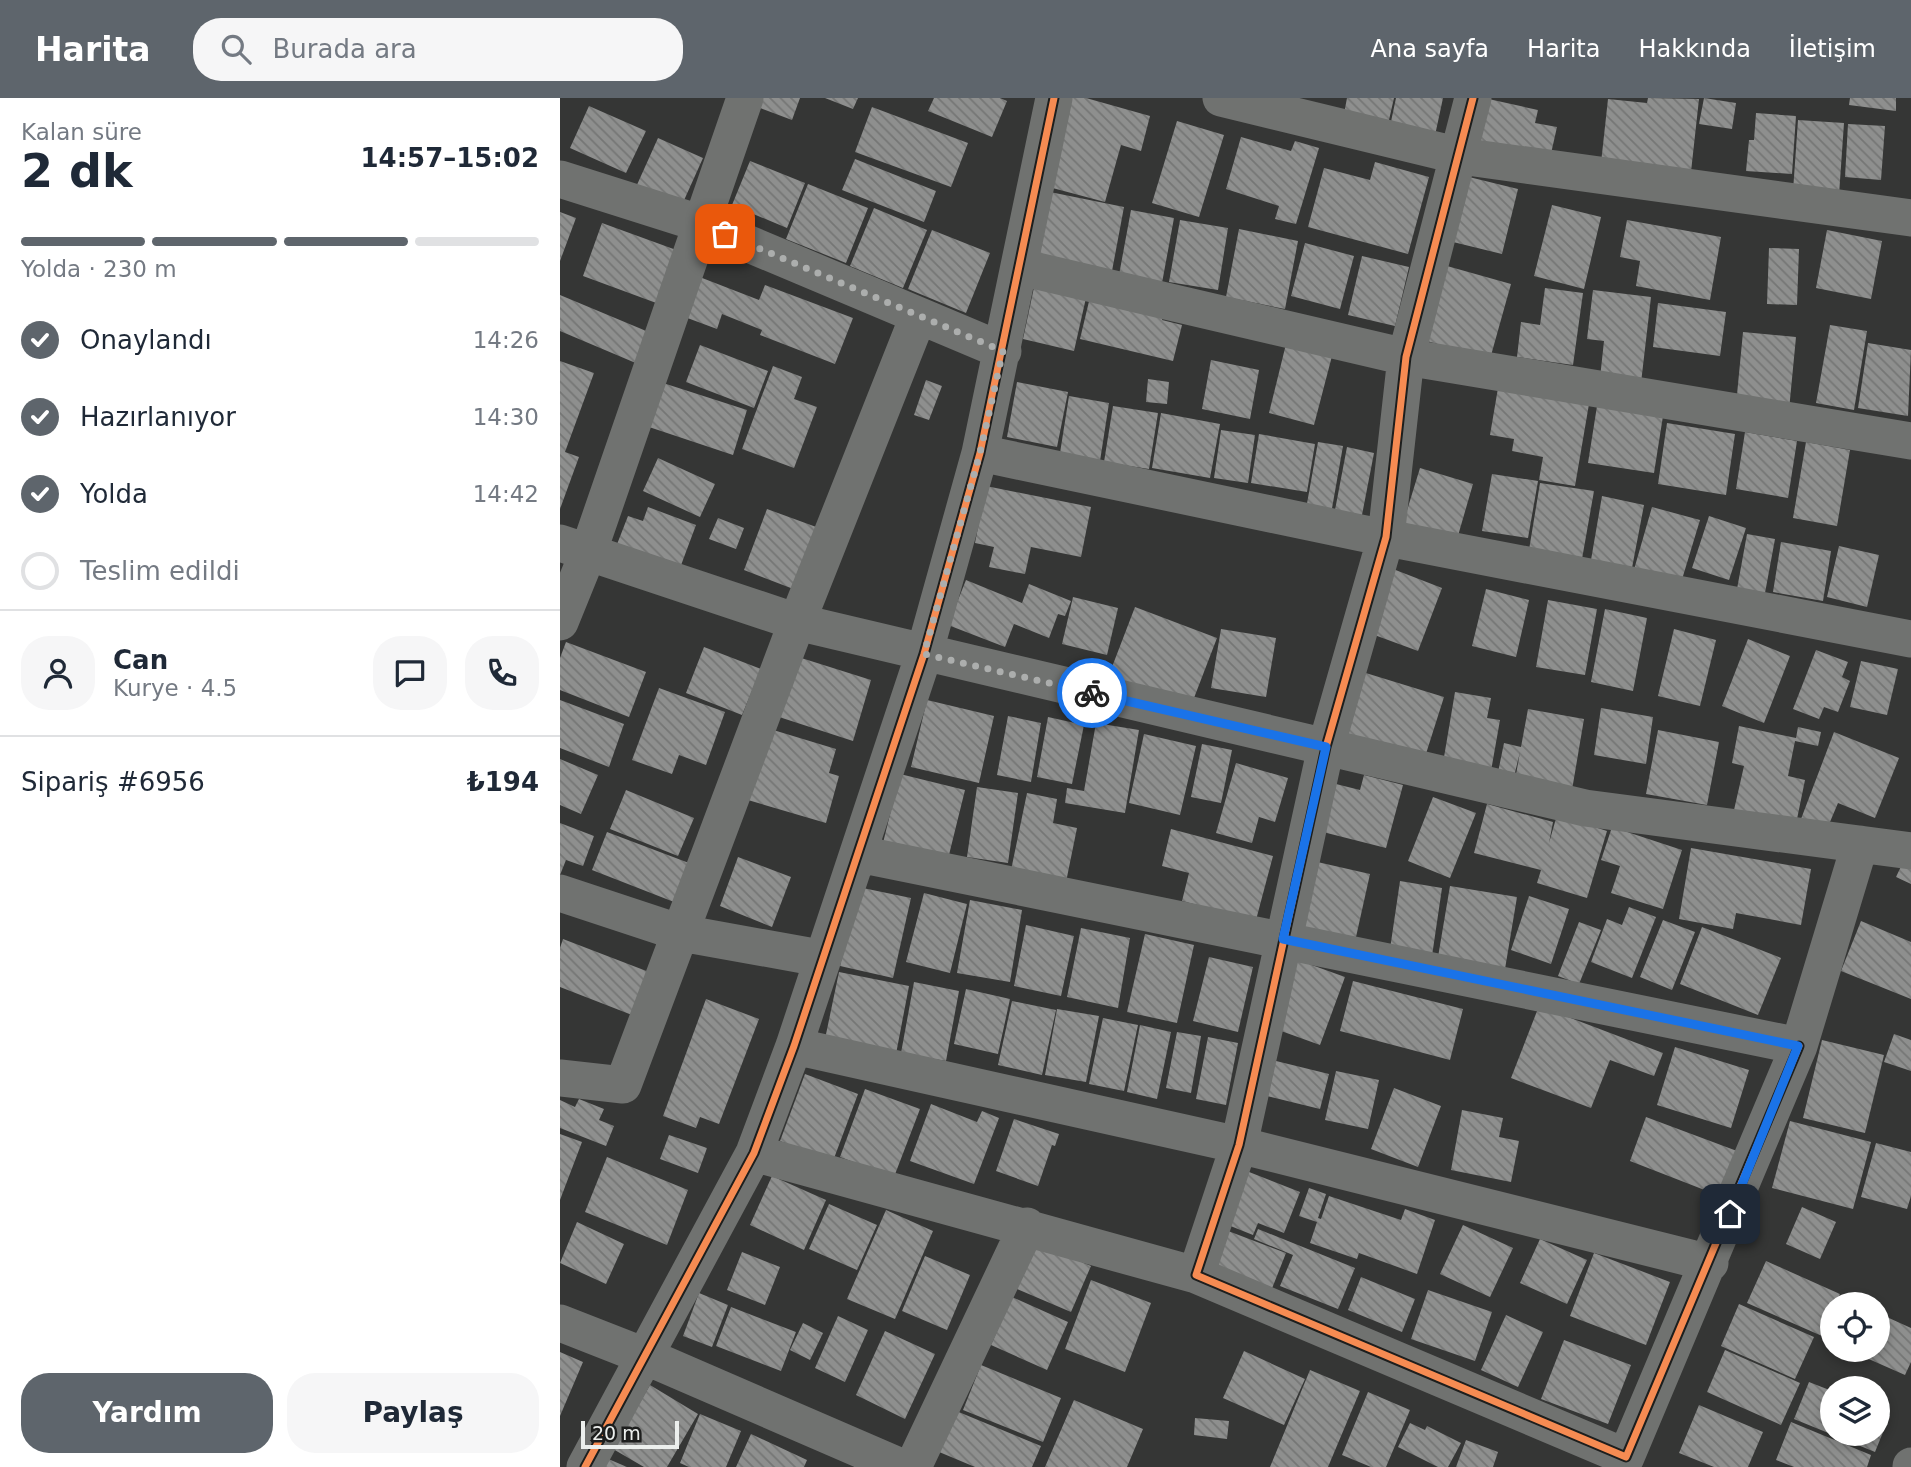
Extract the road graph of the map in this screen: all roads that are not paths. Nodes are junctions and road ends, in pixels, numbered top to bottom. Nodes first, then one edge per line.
1 (745, 98) edge
2 (1054, 98) edge
3 (1222, 98) edge
4 (1473, 98) edge
5 (1460, 156) junction
6 (560, 179) edge
7 (1911, 218) edge
8 (699, 223) junction
9 (1020, 267) junction
10 (918, 317) junction
11 (1003, 351) junction
12 (1406, 357) junction
13 (1911, 442) edge
14 (980, 453) junction
15 (1386, 537) junction
16 (574, 548) edge
17 (560, 622) edge
18 (797, 622) junction
19 (1911, 639) edge
20 (924, 654) junction
21 (1326, 747) junction
22 (1860, 844) junction
23 (1911, 851) edge
24 (859, 854) junction
25 (560, 893) edge
26 (681, 933) junction
27 (1283, 939) junction
28 (820, 958) junction
29 (793, 1046) junction
30 (1798, 1046) junction
31 (560, 1078) edge
32 (1239, 1145) junction
33 (754, 1153) junction
34 (1027, 1226) junction
35 (1710, 1262) junction
36 (1196, 1275) junction
37 (560, 1323) edge
38 (647, 1357) junction
39 (1624, 1462) edge
40 (585, 1467) edge
41 (901, 1467) edge
42 (913, 1467) edge

1 - 8 street
2 - 9 street
3 - 5 street
4 - 5 street
5 - 7 street
5 - 12 street
6 - 8 street
8 - 10 street
8 - 16 street
9 - 11 street
9 - 12 street
10 - 11 street
10 - 18 street
11 - 14 street
12 - 13 street
12 - 15 street
14 - 15 street
14 - 20 street
15 - 19 street
15 - 21 street
16 - 17 street
16 - 18 street
18 - 20 street
18 - 26 street
20 - 21 street
20 - 24 street
21 - 22 street
21 - 27 street
22 - 23 street
22 - 30 street
24 - 27 street
24 - 28 street
25 - 26 street
26 - 28 street
26 - 31 street
27 - 30 street
27 - 32 street
28 - 29 street
29 - 32 street
29 - 33 street
30 - 35 street
32 - 35 street
32 - 36 street
33 - 34 street
33 - 38 street
34 - 36 street
34 - 42 street
35 - 39 street
36 - 39 street
37 - 38 street
38 - 40 street
38 - 41 street

